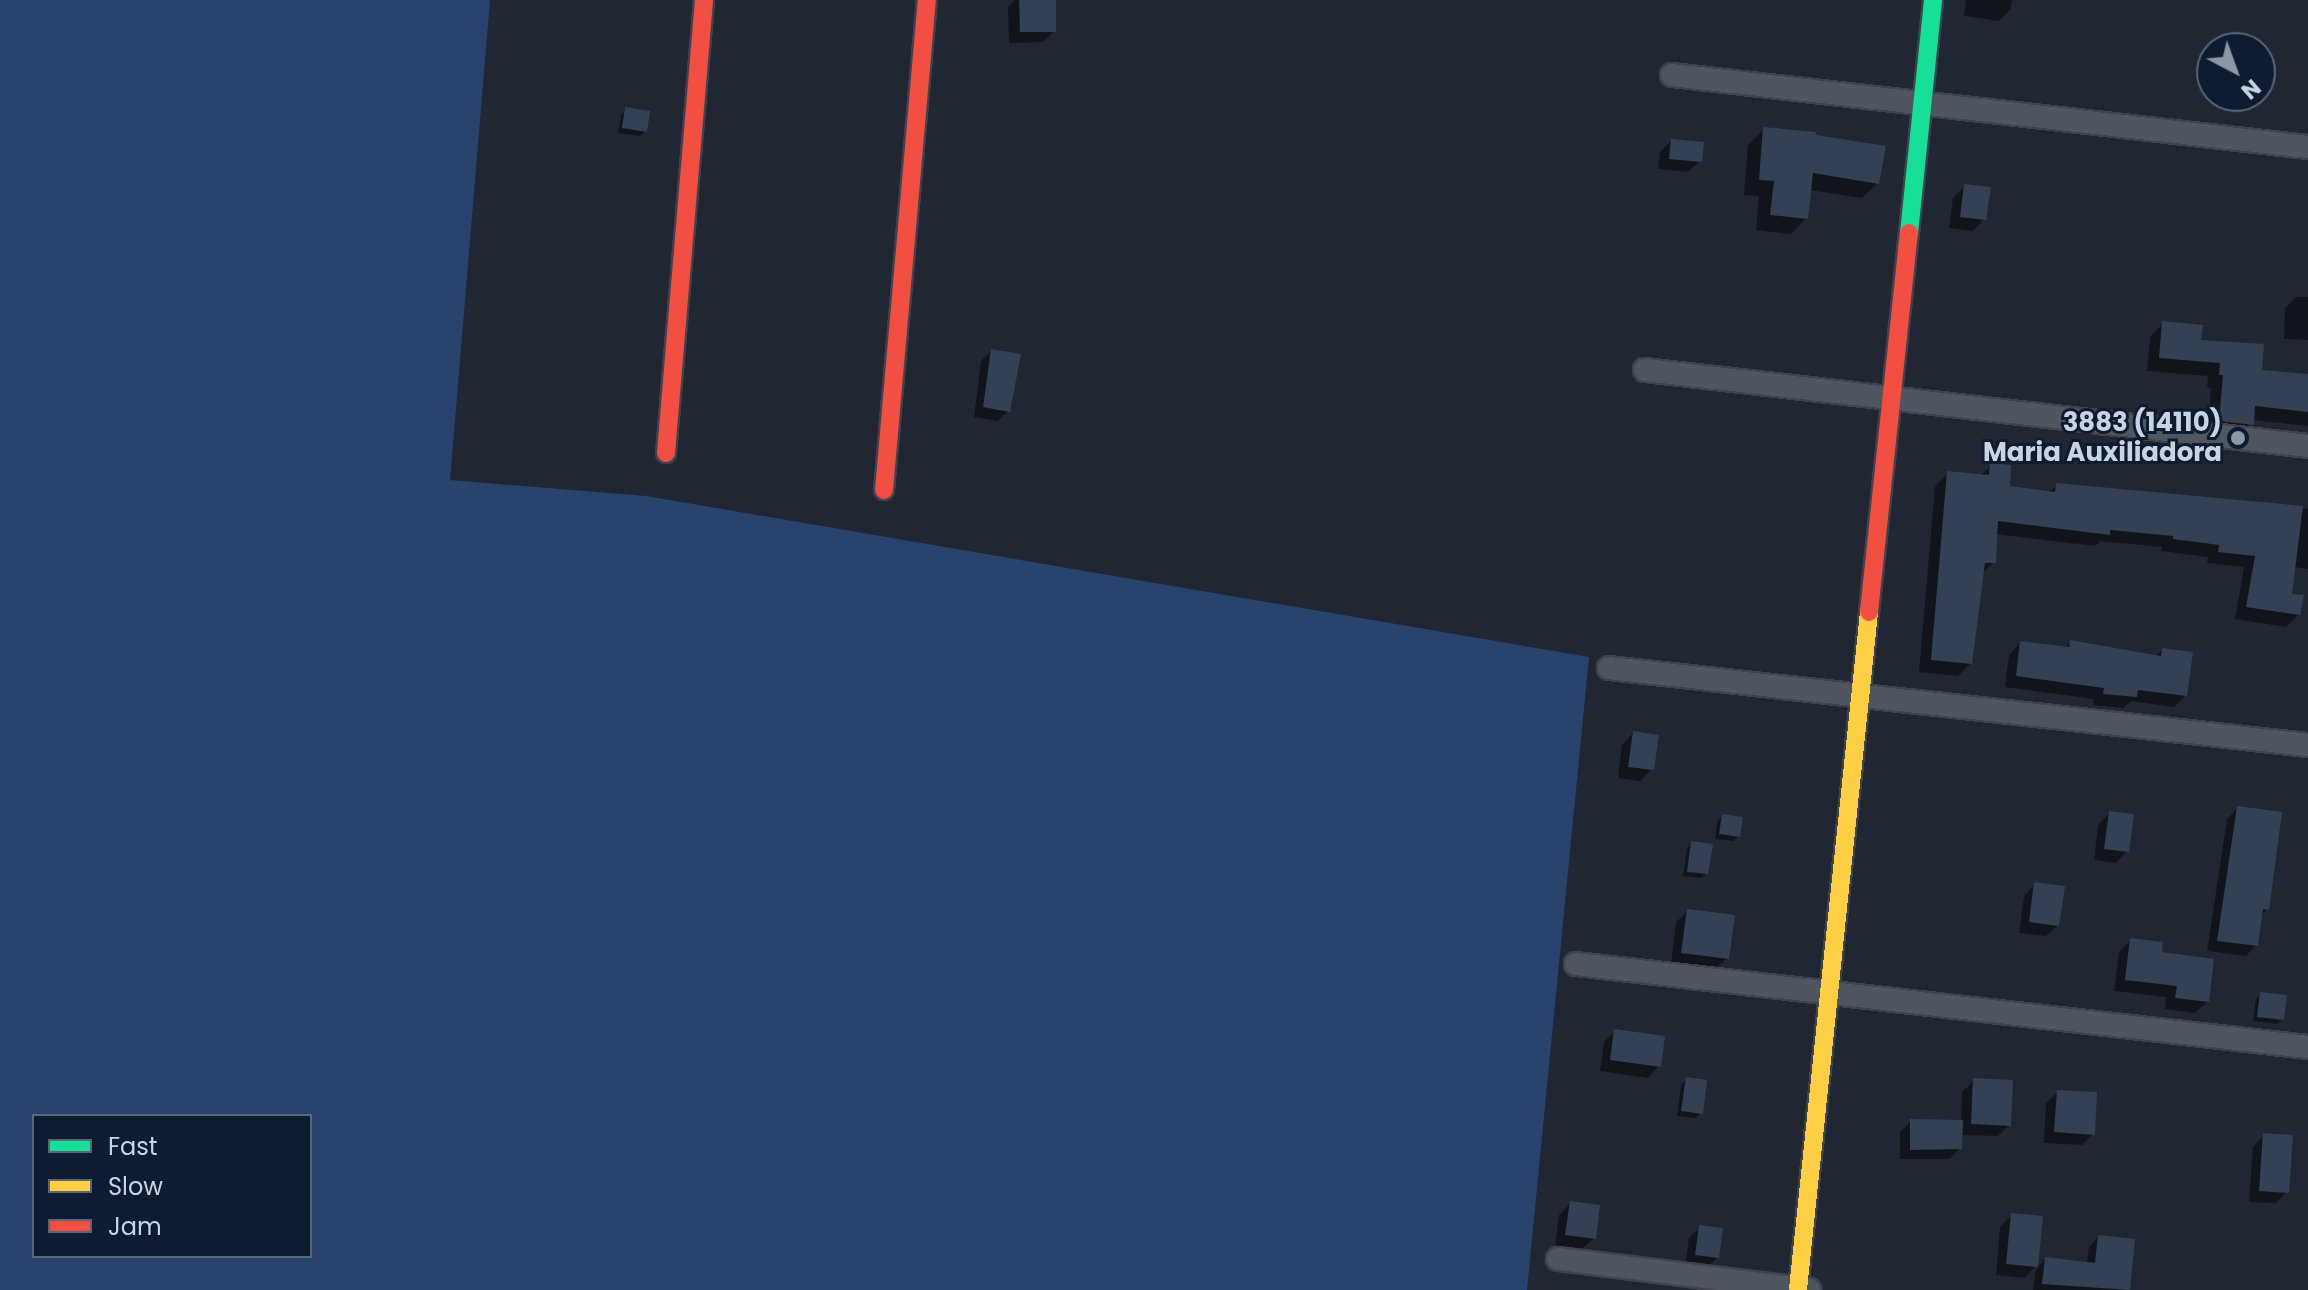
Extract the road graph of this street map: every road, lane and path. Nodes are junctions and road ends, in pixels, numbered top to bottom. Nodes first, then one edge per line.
1 (704, 0) edge
2 (927, 0) edge
3 (1933, 0) edge
4 (1672, 75) dead end
5 (1922, 103) junction
6 (2308, 147) edge
7 (1645, 370) dead end
8 (1891, 398) junction
9 (2308, 446) edge
10 (666, 453) dead end
11 (884, 490) dead end
12 (1609, 668) dead end
13 (1860, 696) junction
14 (2308, 745) edge
15 (1576, 964) dead end
16 (1829, 993) junction
17 (2308, 1047) edge
18 (1558, 1259) dead end
19 (1803, 1289) edge

1 - 10 street
2 - 11 street
3 - 5 street
4 - 5 street
5 - 6 street
5 - 8 street
7 - 8 street
8 - 9 street
8 - 13 street
12 - 13 street
13 - 14 street
13 - 16 street
15 - 16 street
16 - 17 street
16 - 19 street
18 - 19 street

